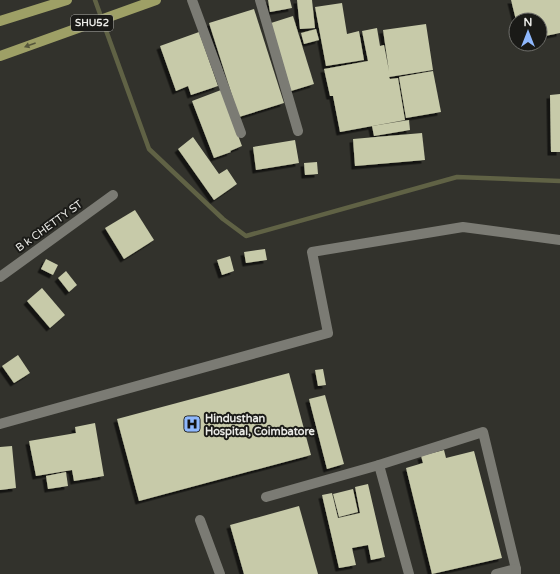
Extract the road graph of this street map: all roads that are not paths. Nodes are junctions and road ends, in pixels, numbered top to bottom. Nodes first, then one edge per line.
1 (67, 0) edge
2 (156, 0) edge
3 (192, 0) edge
4 (260, 0) edge
5 (0, 21) edge
6 (0, 56) edge
7 (298, 131) dead end
8 (241, 133) dead end
9 (113, 195) dead end
10 (560, 240) edge
11 (0, 277) edge
12 (0, 424) edge
13 (379, 465) junction
14 (266, 497) dead end
15 (200, 520) dead end
16 (516, 572) edge
17 (220, 574) edge
18 (409, 574) edge
19 (496, 574) edge

1 - 5 main road, SHU52
2 -> 6 main road, SHU52
3 - 8 street
4 - 7 street
9 - 11 street, B k CHETTY ST
10 - 12 street
13 - 14 street
13 - 16 street
13 - 18 street
15 - 17 street
16 - 19 street

